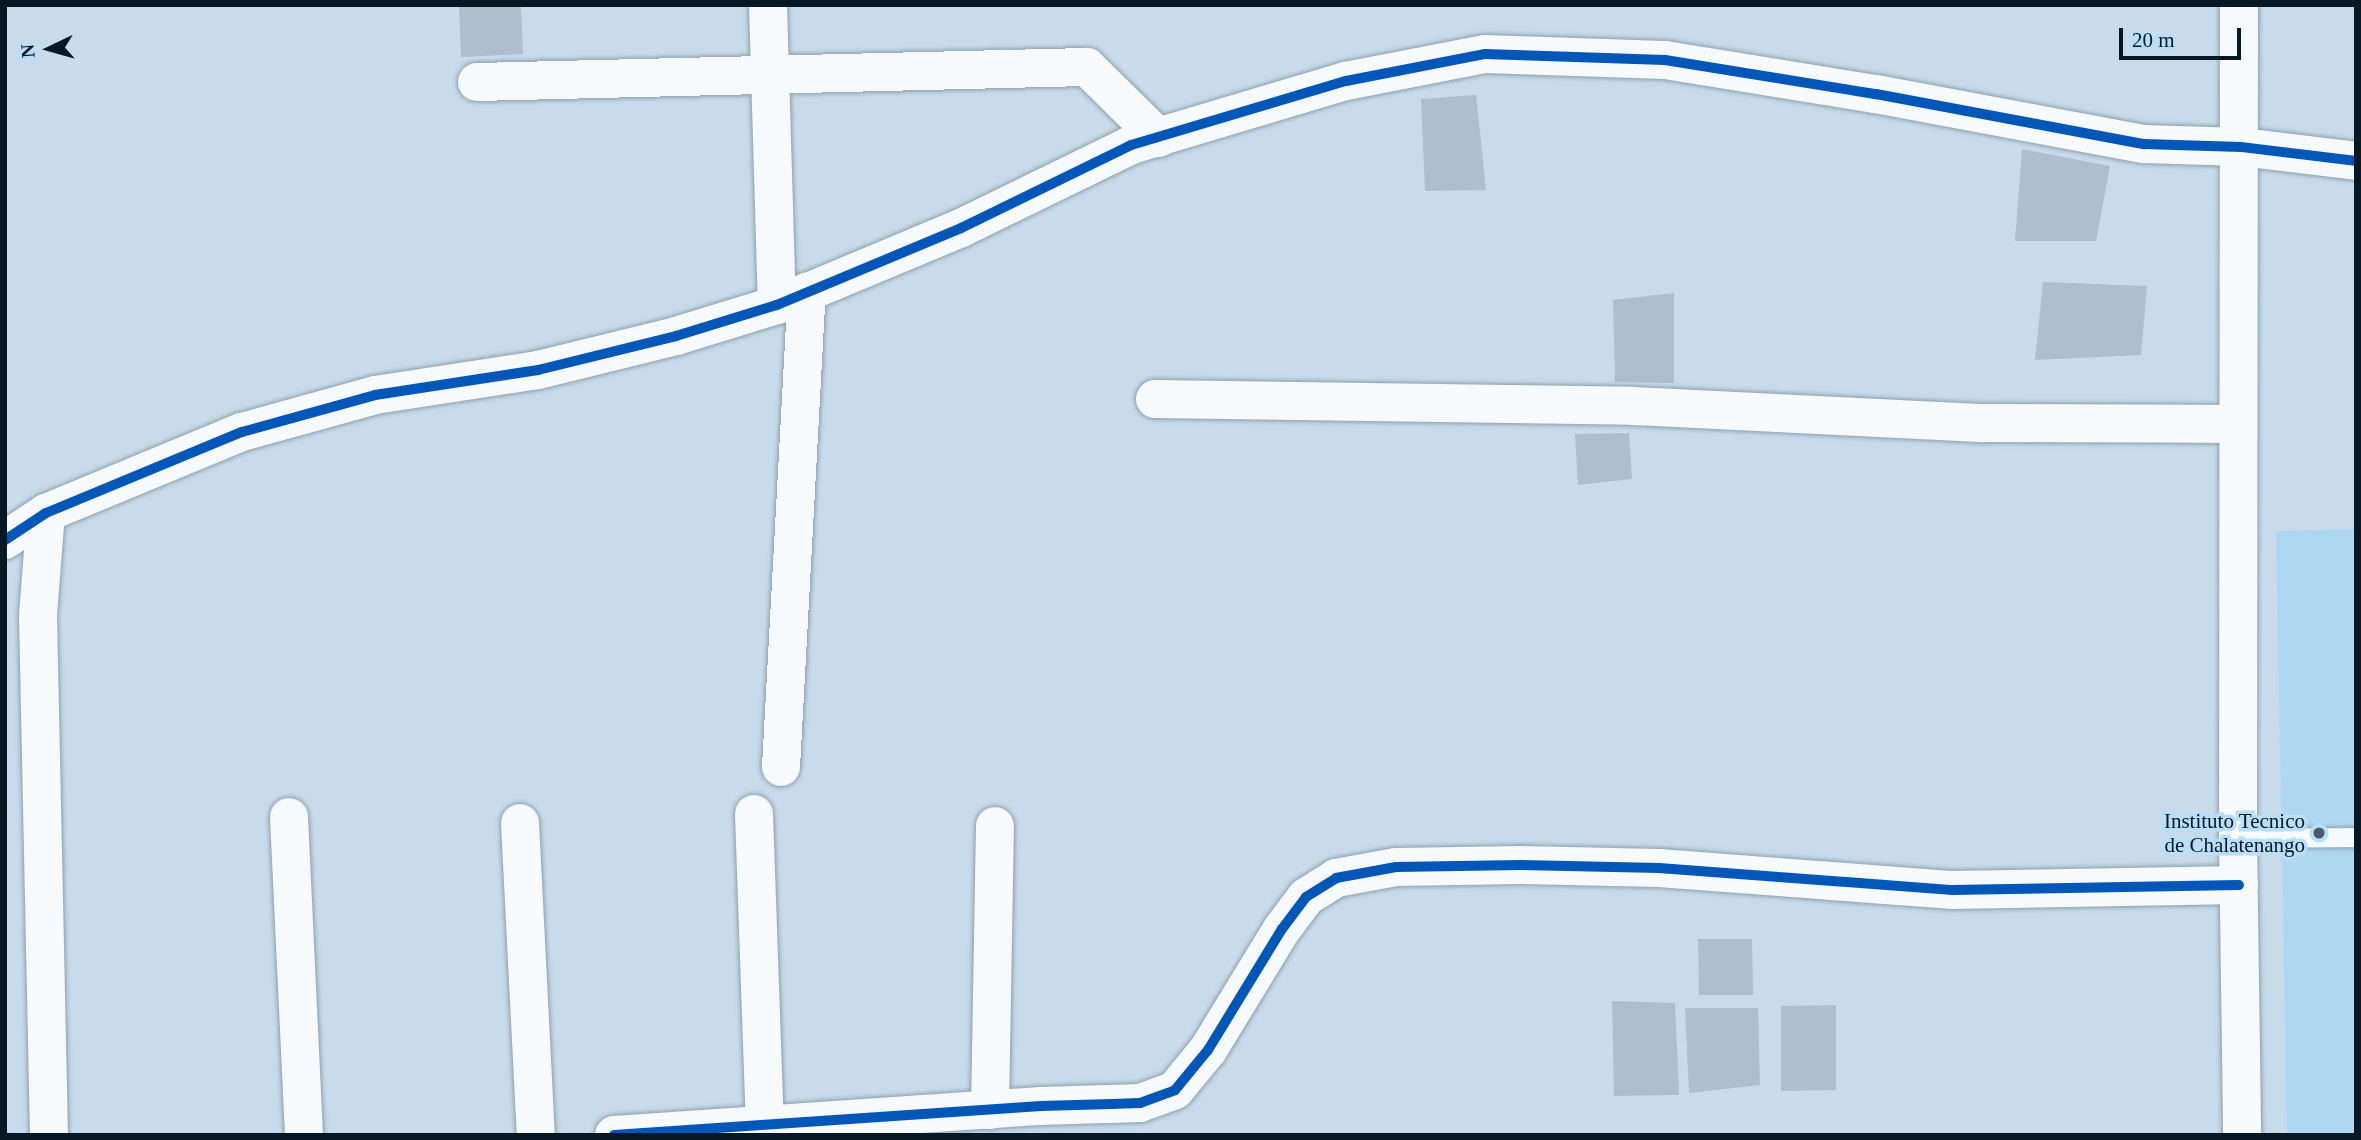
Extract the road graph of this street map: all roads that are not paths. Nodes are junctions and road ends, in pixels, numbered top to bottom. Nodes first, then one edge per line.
1 (768, 5) edge
2 (2239, 5) edge
3 (770, 75) junction
4 (477, 82) dead end
5 (1159, 138) junction
6 (2241, 147) junction
7 (2356, 161) edge
8 (792, 298) junction
9 (1155, 399) dead end
10 (2237, 424) junction
11 (46, 513) junction
12 (5, 540) edge
13 (781, 767) dead end
14 (754, 814) dead end
15 (289, 817) dead end
16 (520, 822) dead end
17 (995, 826) dead end
18 (2356, 837) edge
19 (2238, 838) junction
20 (2239, 885) junction
21 (990, 1110) junction
22 (765, 1125) junction
23 (49, 1135) edge
24 (304, 1135) edge
25 (536, 1135) edge
26 (614, 1135) edge
27 (2242, 1135) edge

1 - 3 street
2 - 6 street
3 - 4 street
3 - 5 street
3 - 8 street
5 - 6 street
5 - 8 street
6 - 7 street
6 - 10 street
8 - 11 street
8 - 13 street
9 - 10 street
10 - 19 street
11 - 12 street
11 - 23 street
14 - 22 street
15 - 24 street
16 - 25 street
17 - 21 street
18 - 19 lane
19 - 20 street
20 - 21 street
20 - 27 street
21 - 22 street
22 - 26 street

